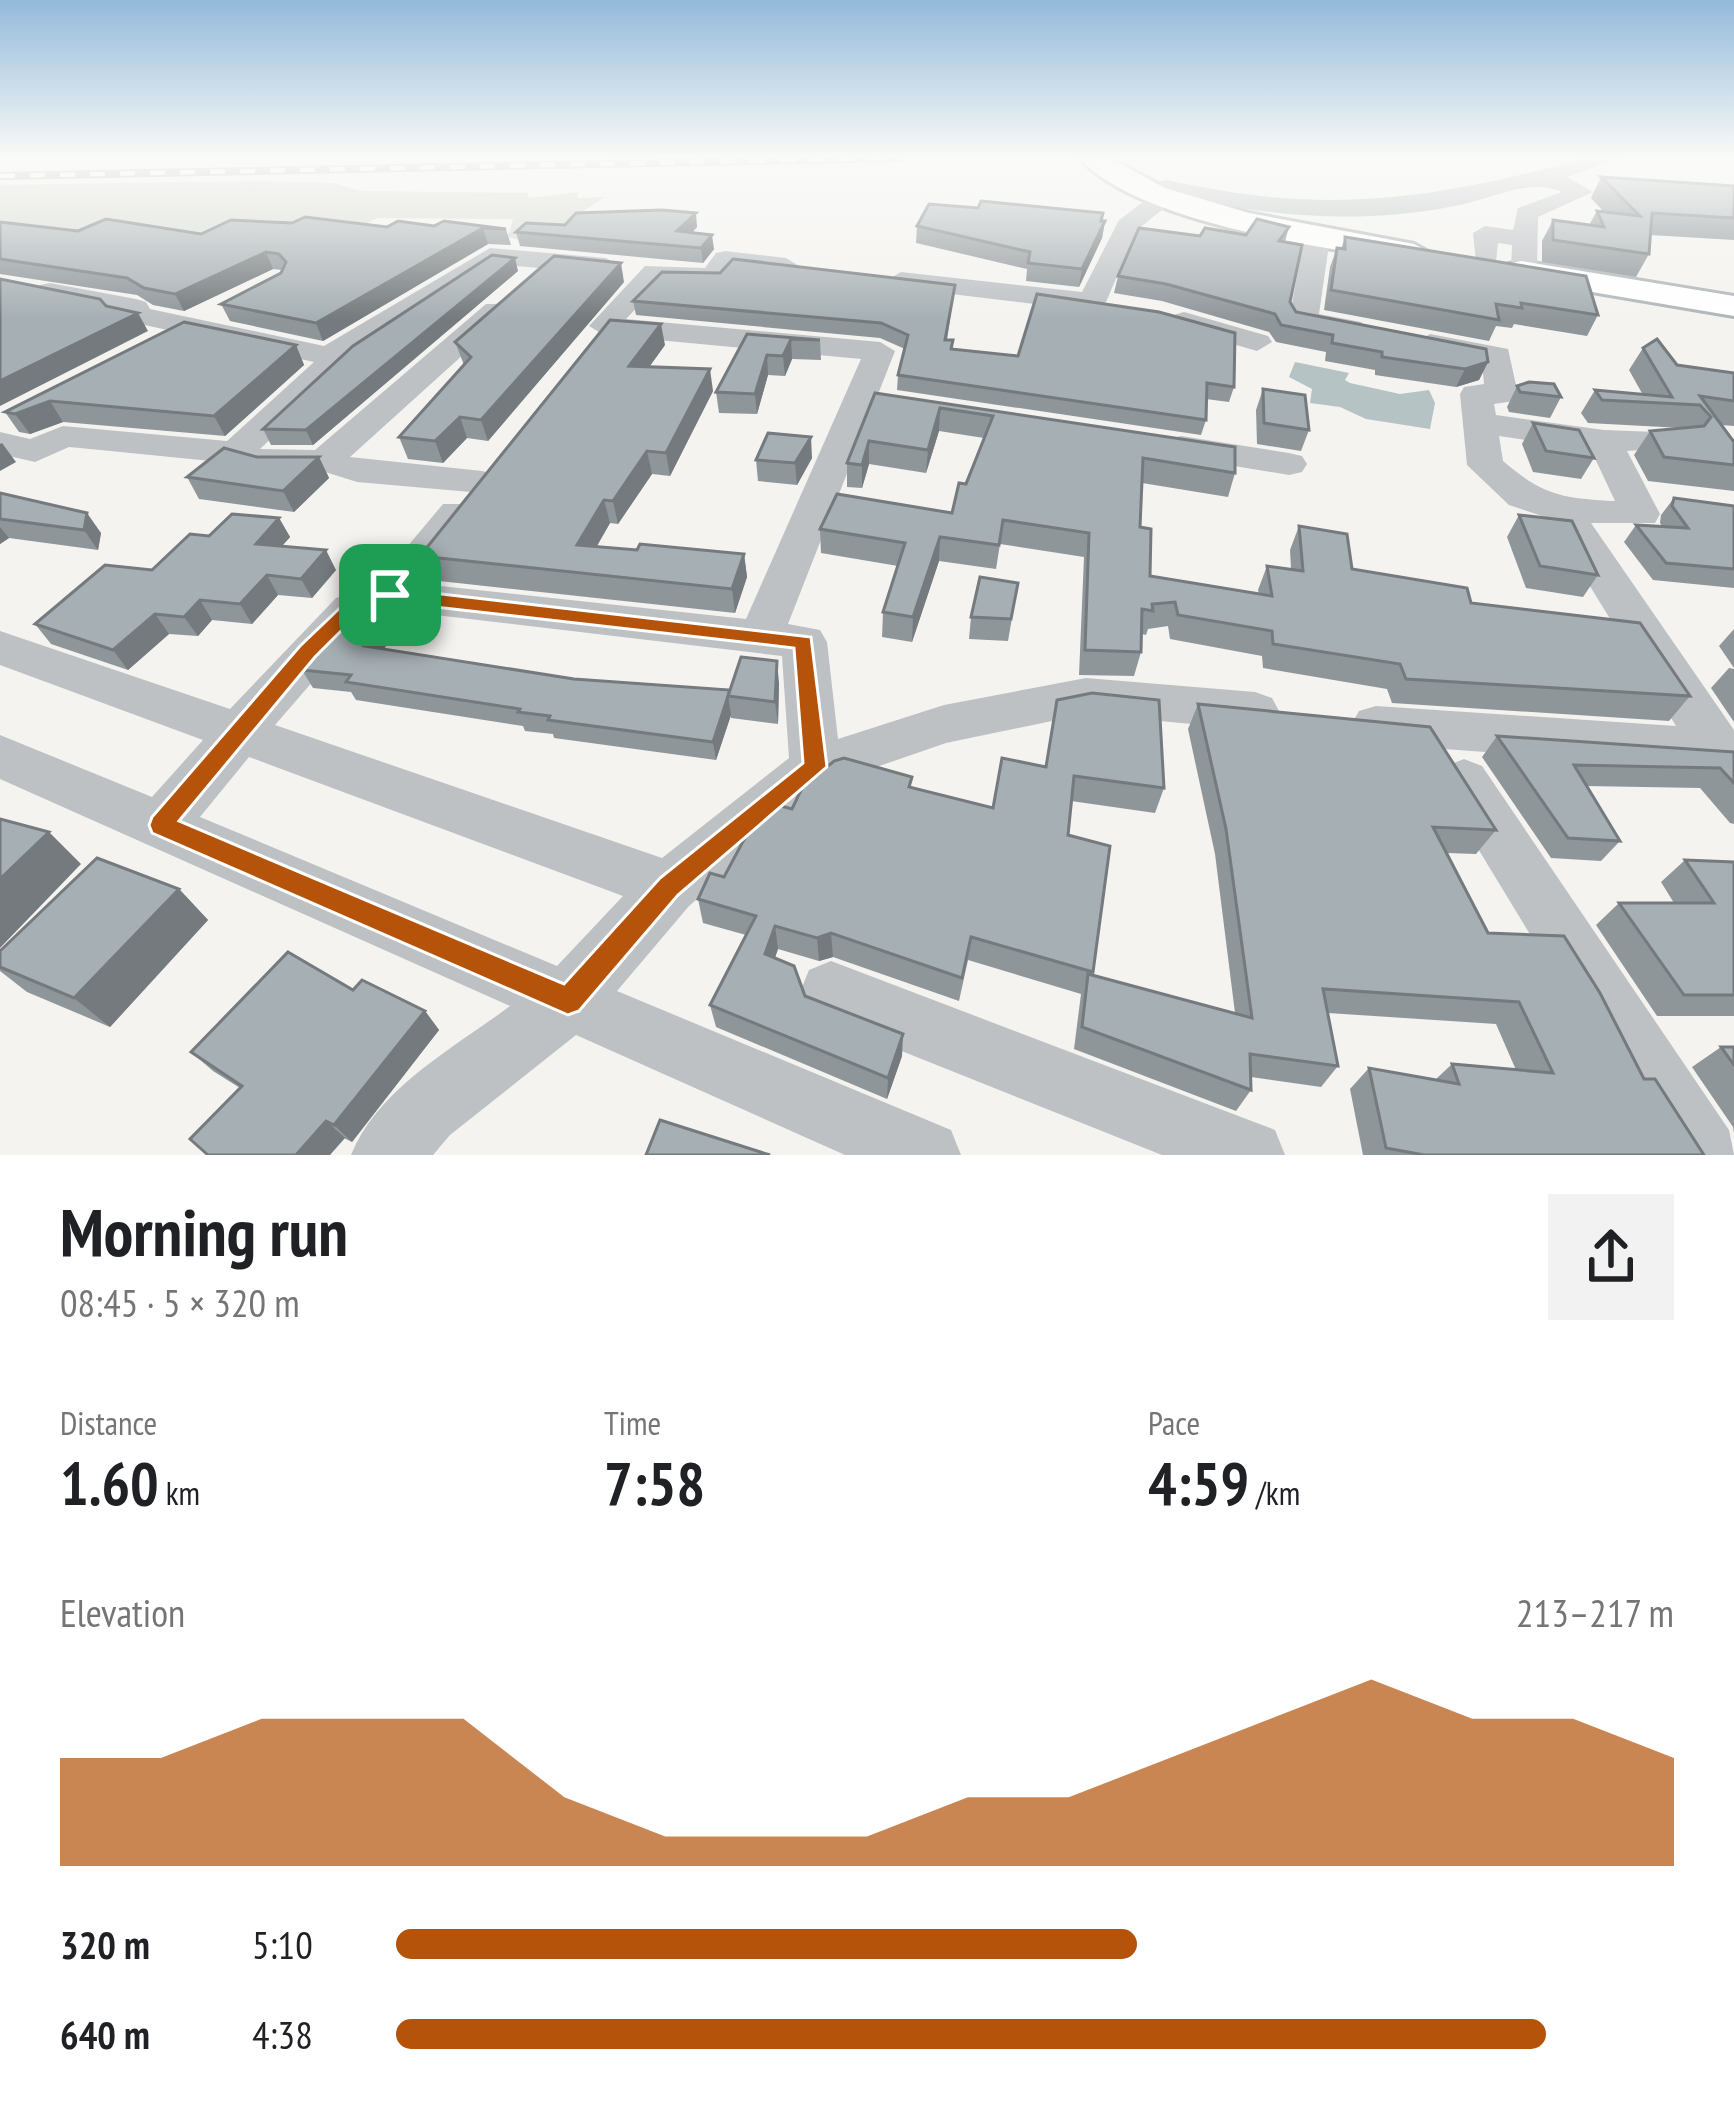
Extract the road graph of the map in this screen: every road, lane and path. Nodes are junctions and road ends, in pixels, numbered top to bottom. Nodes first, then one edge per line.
1 (1138, 212) edge
2 (1234, 212) edge
3 (1529, 212) edge
4 (1316, 238) junction
5 (1526, 255) junction
6 (551, 262) junction
7 (815, 270) edge
8 (655, 272) junction
9 (860, 275) edge
10 (29, 287) edge
11 (1734, 306) edge
12 (224, 308) edge
13 (1161, 314) edge
14 (604, 326) junction
15 (190, 327) junction
16 (1257, 342) dead end
17 (148, 349) edge
18 (345, 350) junction
19 (580, 358) edge
20 (859, 399) junction
21 (904, 406) edge
22 (1479, 423) junction
23 (7, 427) edge
24 (1604, 440) junction
25 (1672, 440) edge
26 (1153, 443) edge
27 (506, 452) edge
28 (235, 453) junction
29 (325, 460) junction
30 (1289, 464) dead end
31 (482, 482) junction
32 (1633, 495) junction
33 (1673, 500) edge
34 (1562, 510) junction
35 (390, 595) junction
36 (760, 638) junction
37 (0, 646) edge
38 (1431, 729) junction
39 (241, 731) junction
40 (1725, 748) edge
41 (0, 756) edge
42 (815, 767) junction
43 (161, 825) junction
44 (669, 886) junction
45 (831, 992) dead end
46 (568, 1001) junction
47 (386, 1155) edge
48 (926, 1155) edge
49 (1250, 1155) edge
50 (1704, 1155) edge

1 - 9 street
2 - 4 main road
3 - 5 street
4 - 5 main road
4 - 22 street
5 - 11 main road
6 - 8 street
6 - 18 street
6 - 29 street
7 - 8 street
8 - 14 street
10 - 15 street
12 - 15 street
13 - 16 street
14 - 19 street
14 - 20 street
15 - 17 street
15 - 18 street
18 - 28 street
20 - 21 street
20 - 36 street
22 - 24 street
22 - 34 street
23 - 28 street
24 - 25 street
24 - 32 street
26 - 30 street
27 - 31 street
28 - 29 street
29 - 31 street
31 - 35 street
32 - 33 street
32 - 34 street
34 - 40 street
35 - 36 street
35 - 39 street
36 - 42 street
37 - 39 street
38 - 40 street
38 - 42 street
38 - 50 street
39 - 43 street
39 - 44 street
41 - 43 street
42 - 44 street
43 - 46 street
44 - 46 street
45 - 49 street
46 - 47 street
46 - 48 street

